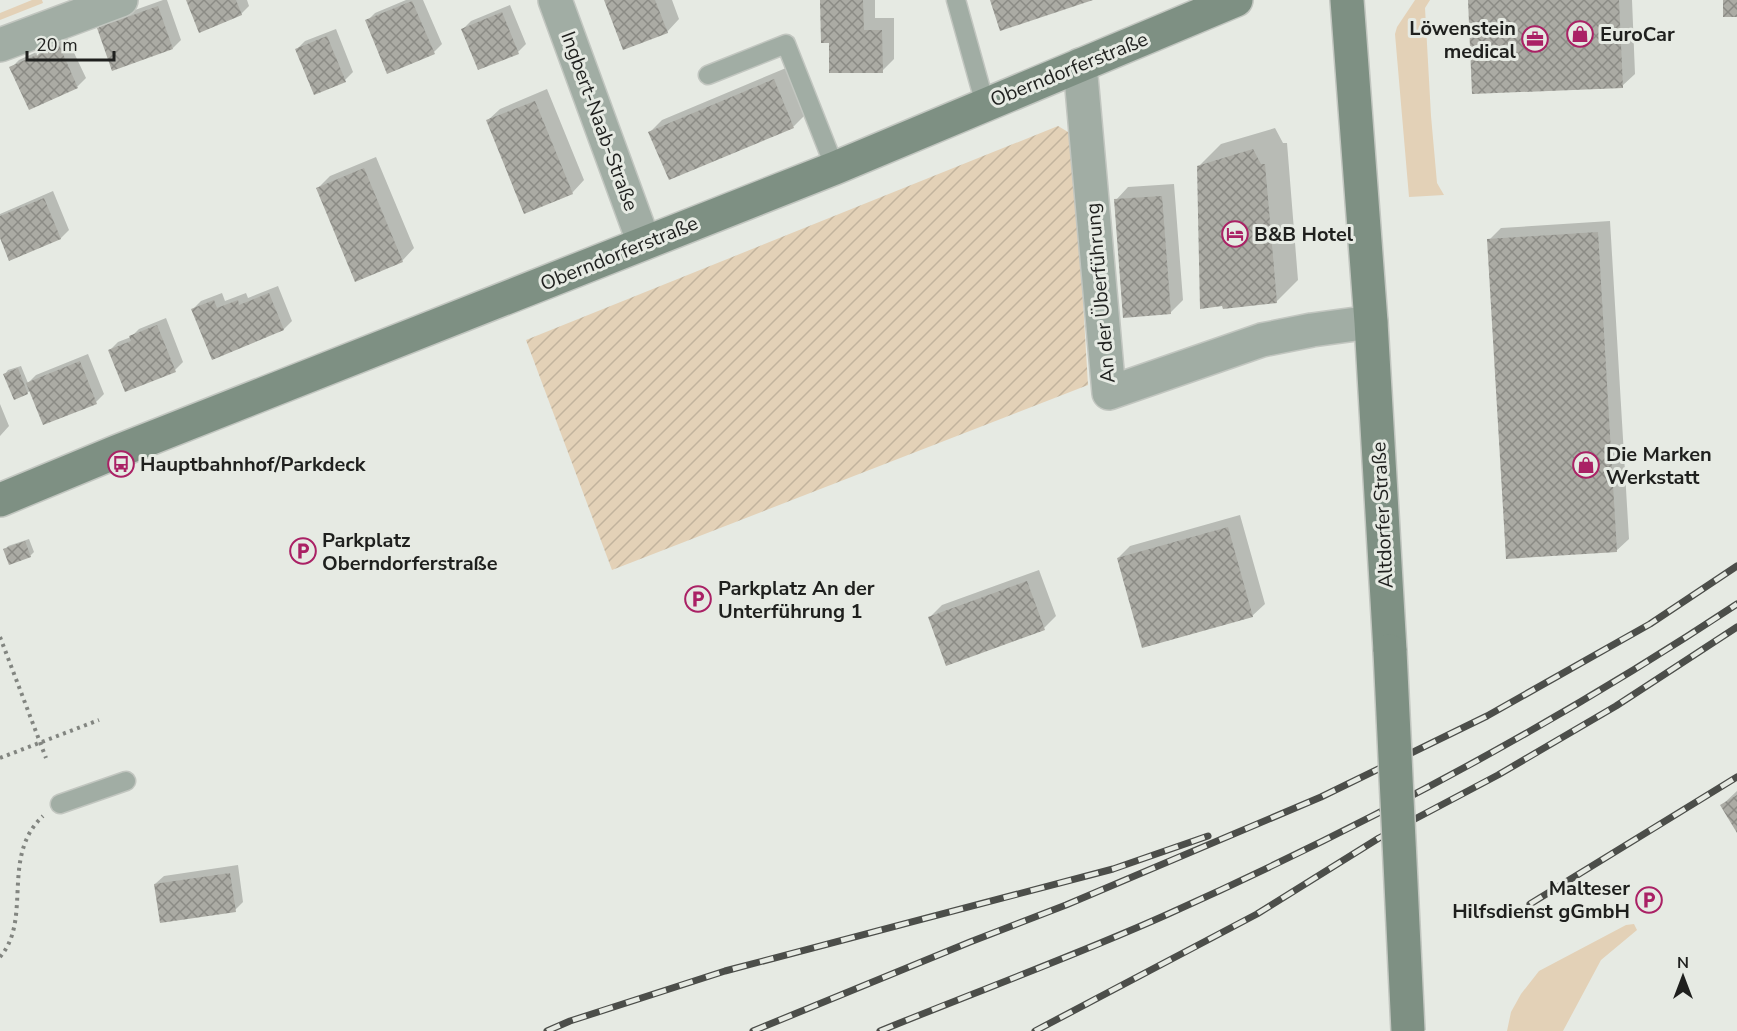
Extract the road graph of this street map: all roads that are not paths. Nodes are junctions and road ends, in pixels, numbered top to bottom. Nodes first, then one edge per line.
1 (121, 0) edge
2 (555, 0) edge
3 (956, 0) edge
4 (1236, 0) edge
5 (1347, 0) edge
6 (0, 45) edge
7 (1080, 65) junction
8 (708, 75) dead end
9 (985, 104) junction
10 (835, 168) junction
11 (644, 243) junction
12 (1371, 322) junction
13 (0, 500) edge
14 (126, 781) dead end
15 (60, 804) road end
16 (1408, 1031) edge

1 - 6 street
2 - 11 street, Ingbert-Naab-Straße
3 - 9 lane
4 - 7 main road, Oberndorferstraße
5 - 12 main road, Altdorfer Straße
7 - 9 main road, Oberndorferstraße
7 - 12 street, An der Überführung
8 - 10 lane
9 - 10 main road, Oberndorferstraße
10 - 11 main road, Oberndorferstraße
11 - 13 main road, Oberndorferstraße
12 - 16 main road, Altdorfer Straße, bridge
14 - 15 lane

